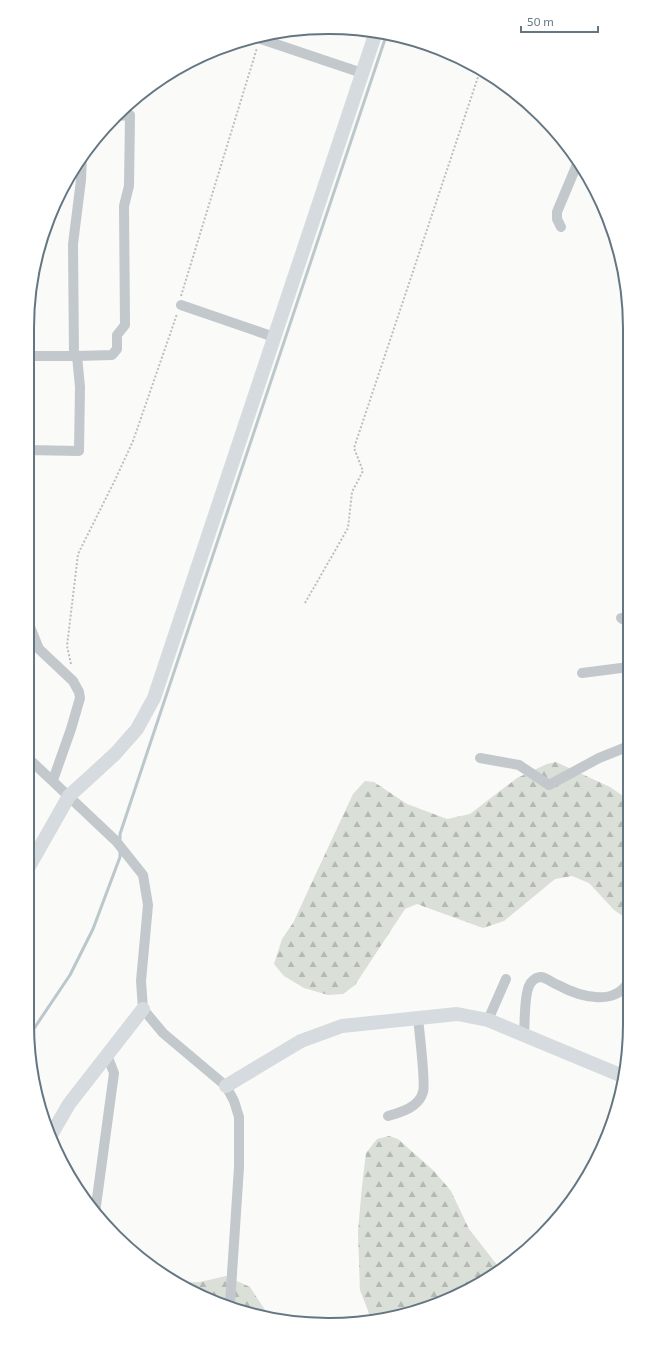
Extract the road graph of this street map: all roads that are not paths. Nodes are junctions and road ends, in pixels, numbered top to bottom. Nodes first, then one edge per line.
1 (374, 38) edge
2 (266, 41) edge
3 (362, 73) junction
4 (125, 115) edge
5 (575, 168) edge
6 (81, 169) edge
7 (561, 227) dead end
8 (181, 305) road end
9 (274, 337) junction
10 (34, 356) edge
11 (76, 356) junction
12 (34, 451) edge
13 (34, 636) edge
14 (623, 668) edge
15 (582, 673) dead end
16 (623, 748) edge
17 (480, 758) dead end
18 (34, 763) edge
19 (52, 780) junction
20 (69, 796) junction
21 (34, 858) edge
22 (506, 980) dead end
23 (623, 990) edge
24 (143, 1009) junction
25 (418, 1017) junction
26 (488, 1020) junction
27 (524, 1035) junction
28 (107, 1055) junction
29 (618, 1074) edge
30 (226, 1086) junction
31 (388, 1116) dead end
32 (54, 1130) edge
33 (96, 1204) edge
34 (230, 1301) edge

1 - 3 street
2 - 3 street
3 - 9 street
4 - 11 street
5 - 7 street
6 - 11 street
8 - 9 street
9 - 20 street
10 - 11 street
11 - 12 street
13 - 19 street
14 - 15 street
16 - 17 street
18 - 19 street
19 - 20 street
20 - 21 street
20 - 24 street
22 - 26 street
23 - 27 street
24 - 28 street
24 - 30 street
25 - 26 street
25 - 30 street
25 - 31 street
26 - 27 street
27 - 29 street
28 - 32 street
28 - 33 street
30 - 34 street

